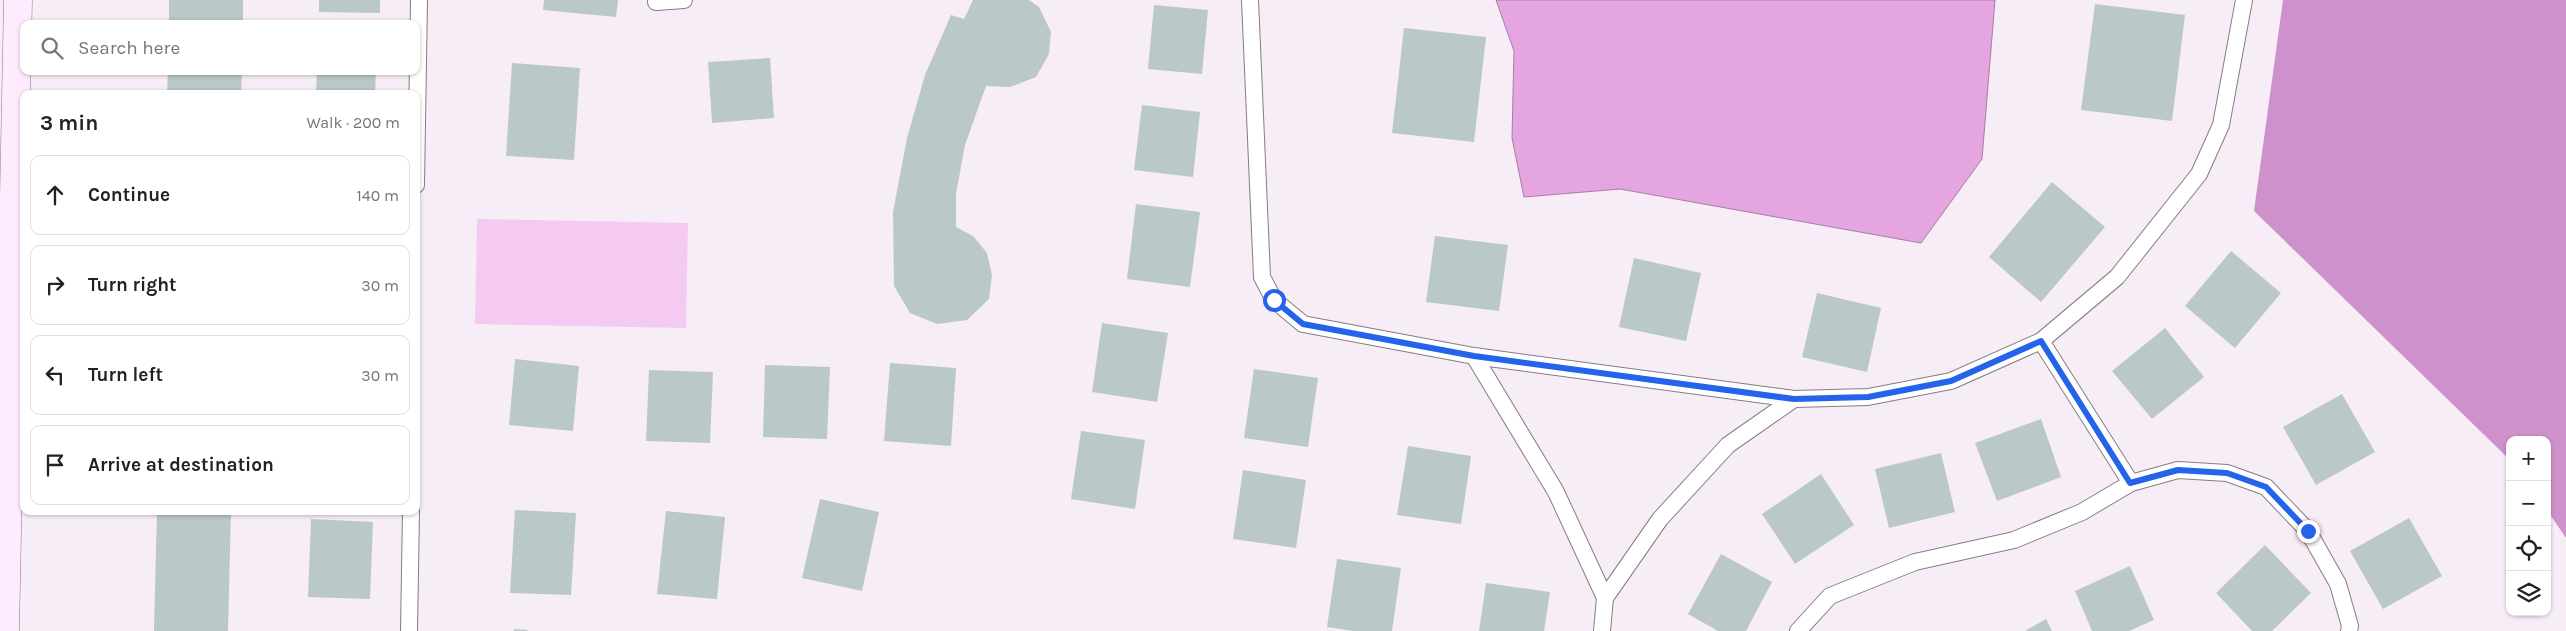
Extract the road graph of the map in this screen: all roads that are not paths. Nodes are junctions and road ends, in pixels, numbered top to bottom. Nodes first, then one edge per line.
1 (18, 0) edge
2 (419, 0) edge
3 (684, 0) edge
4 (1250, 0) edge
5 (2244, 0) edge
6 (656, 2) dead end
7 (419, 20) edge
8 (418, 75) edge
9 (418, 90) edge
10 (2041, 341) junction
11 (1474, 356) junction
12 (1794, 399) junction
13 (2130, 483) junction
14 (411, 515) edge
15 (1605, 598) junction
16 (6, 631) edge
17 (409, 631) edge
18 (1602, 631) edge
19 (1798, 631) edge
20 (2349, 631) edge

1 - 16 main road
2 - 7 lane
3 - 6 lane
4 - 11 lane
5 - 10 lane
8 - 9 lane
10 - 12 lane
10 - 13 lane
11 - 12 lane
11 - 15 lane
12 - 15 lane
13 - 19 lane
13 - 20 lane
14 - 17 lane
15 - 18 lane

